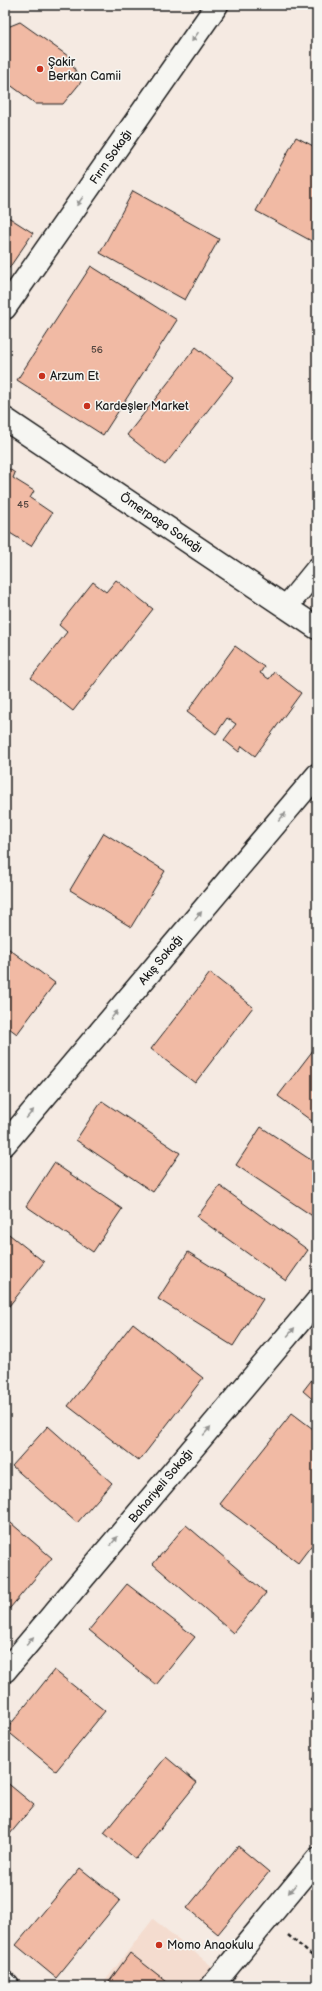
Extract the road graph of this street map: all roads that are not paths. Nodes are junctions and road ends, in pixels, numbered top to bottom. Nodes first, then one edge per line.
1 (217, 5) edge
2 (5, 308) edge
3 (5, 419) edge
4 (317, 569) edge
5 (287, 606) junction
6 (317, 628) edge
7 (317, 775) edge
8 (5, 1144) edge
9 (317, 1301) edge
10 (5, 1671) edge
11 (317, 1859) edge
12 (5, 1983) edge
13 (8, 1986) edge
14 (212, 1986) edge

1 -> 2 street, Fırın Sokağı
3 - 5 street, Ömerpaşa Sokağı
4 - 5 street
5 - 6 street, Ömerpaşa Sokağı
8 -> 7 street, Akış Sokağı
10 -> 9 street, Bahariyeli Sokağı
11 -> 14 street
12 - 13 street

